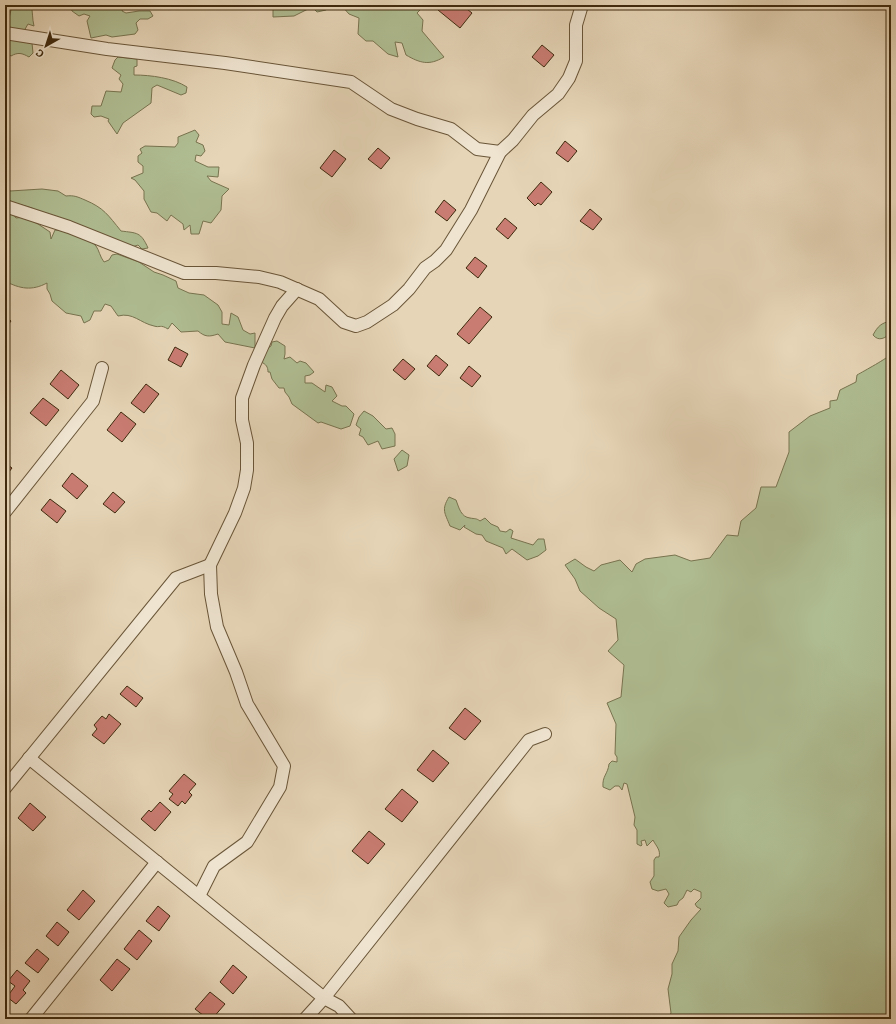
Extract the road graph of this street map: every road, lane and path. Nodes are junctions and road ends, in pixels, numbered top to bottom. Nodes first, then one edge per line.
1 (582, 5) edge
2 (5, 33) edge
3 (500, 152) junction
4 (5, 206) edge
5 (297, 289) junction
6 (102, 368) dead end
7 (5, 512) edge
8 (210, 565) junction
9 (545, 734) dead end
10 (29, 758) junction
11 (5, 788) edge
12 (158, 862) junction
13 (199, 896) junction
14 (324, 998) junction
15 (31, 1019) edge
16 (305, 1019) edge
17 (351, 1019) edge

1 - 3 street
2 - 3 street
3 - 5 street
4 - 5 street
5 - 8 street
6 - 7 street
8 - 10 street
8 - 13 street
9 - 14 street
10 - 11 street
10 - 12 street
12 - 13 street
12 - 15 street
13 - 14 street
14 - 16 street
14 - 17 street

